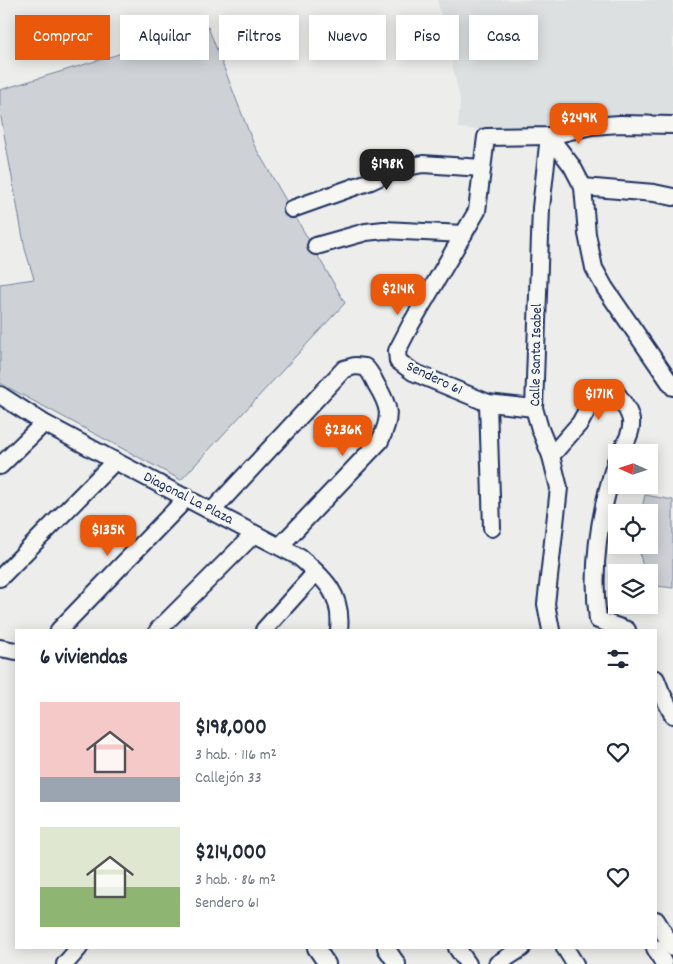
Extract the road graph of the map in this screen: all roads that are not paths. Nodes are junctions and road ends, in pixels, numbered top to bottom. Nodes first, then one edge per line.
1 (673, 125) edge
2 (549, 136) junction
3 (482, 168) junction
4 (583, 188) junction
5 (673, 197) edge
6 (292, 209) dead end
7 (464, 234) junction
8 (316, 246) dead end
9 (673, 388) edge
10 (0, 395) edge
11 (488, 403) junction
12 (534, 408) junction
13 (42, 422) junction
14 (626, 444) edge
15 (551, 456) junction
16 (115, 461) junction
17 (0, 466) edge
18 (608, 487) edge
19 (186, 497) junction
20 (212, 511) junction
21 (492, 528) dead end
22 (254, 534) junction
23 (280, 546) junction
24 (316, 572) junction
25 (0, 578) edge
26 (60, 629) edge
27 (159, 629) edge
28 (265, 629) edge
29 (339, 629) edge
30 (551, 629) edge
31 (624, 629) edge
32 (0, 648) edge
33 (15, 651) edge
34 (657, 682) edge
35 (673, 715) edge
36 (657, 922) edge
37 (673, 948) edge
38 (78, 949) edge
39 (317, 949) edge
40 (387, 949) edge
41 (458, 949) edge
42 (520, 949) edge
43 (566, 949) edge
44 (656, 949) edge
45 (65, 964) edge
46 (327, 964) edge
47 (397, 964) edge
48 (468, 964) edge
49 (498, 964) edge
50 (575, 964) edge
51 (664, 964) edge

1 - 2 street
2 - 3 street, Sendero 61
2 - 4 street
2 - 12 street, Calle Santa Isabel
3 - 6 street
3 - 7 street, Sendero 61
4 - 5 street
4 - 9 street
7 - 8 street
7 - 11 street, Sendero 61
10 - 13 street, Diagonal La Plaza
11 - 12 street, Sendero 61
11 - 21 street
12 - 15 street, Calle Santa Isabel
13 - 16 street, Diagonal La Plaza
13 - 17 street
14 - 15 street
15 - 30 street, Calle Santa Isabel
16 - 19 street, Diagonal La Plaza
16 - 25 street
18 - 31 street
19 - 20 street, Diagonal La Plaza
19 - 26 street
20 - 22 street, Diagonal La Plaza
20 - 23 street
22 - 23 street, Diagonal La Plaza
22 - 27 street
23 - 24 street, Diagonal La Plaza
24 - 28 street
24 - 29 street, Diagonal La Plaza
32 - 33 street
34 - 35 street
36 - 37 street
38 - 45 street
39 - 46 street
40 - 47 street
41 - 48 street
42 - 49 street
43 - 50 street
44 - 51 street

